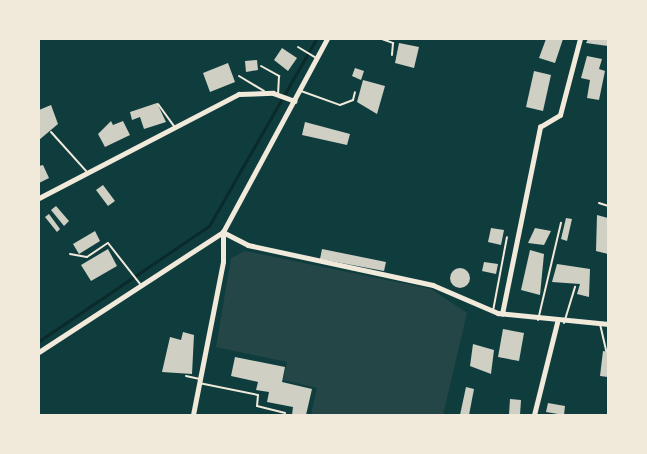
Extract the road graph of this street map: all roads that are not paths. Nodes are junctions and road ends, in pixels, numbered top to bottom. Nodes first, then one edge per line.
1 (327, 39) edge
2 (382, 39) edge
3 (580, 39) edge
4 (298, 47) dead end
5 (392, 55) dead end
6 (315, 58) junction
7 (261, 66) dead end
8 (239, 76) dead end
9 (301, 91) junction
10 (355, 92) dead end
11 (267, 93) junction
12 (282, 96) junction
13 (295, 101) junction
14 (158, 104) dead end
15 (174, 126) junction
16 (51, 132) dead end
17 (88, 173) junction
18 (39, 198) edge
19 (599, 203) dead end
20 (608, 206) edge
21 (561, 223) dead end
22 (223, 232) junction
23 (507, 237) dead end
24 (70, 254) dead end
25 (142, 286) junction
26 (575, 287) dead end
27 (493, 311) junction
28 (502, 314) junction
29 (538, 320) junction
30 (557, 323) junction
31 (564, 323) junction
32 (600, 324) junction
33 (608, 324) edge
34 (606, 351) dead end
35 (39, 352) edge
36 (186, 376) dead end
37 (199, 381) junction
38 (285, 413) dead end
39 (193, 415) edge
40 (534, 415) edge

1 - 6 street
2 - 5 lane
3 - 28 street
4 - 6 lane
6 - 9 street
7 - 12 lane
8 - 11 lane
9 - 10 lane
9 - 13 street
11 - 12 street
11 - 15 street
12 - 13 street
13 - 22 street
14 - 15 lane
15 - 17 street
16 - 17 lane
17 - 18 street
19 - 20 lane
21 - 29 lane
22 - 25 street
22 - 27 street
22 - 37 street
23 - 27 lane
24 - 25 lane
25 - 35 street
26 - 31 lane
27 - 28 street
28 - 29 street
29 - 30 street
30 - 31 street
30 - 40 street
31 - 32 street
32 - 33 street
32 - 34 lane
36 - 37 lane
37 - 38 lane
37 - 39 street

